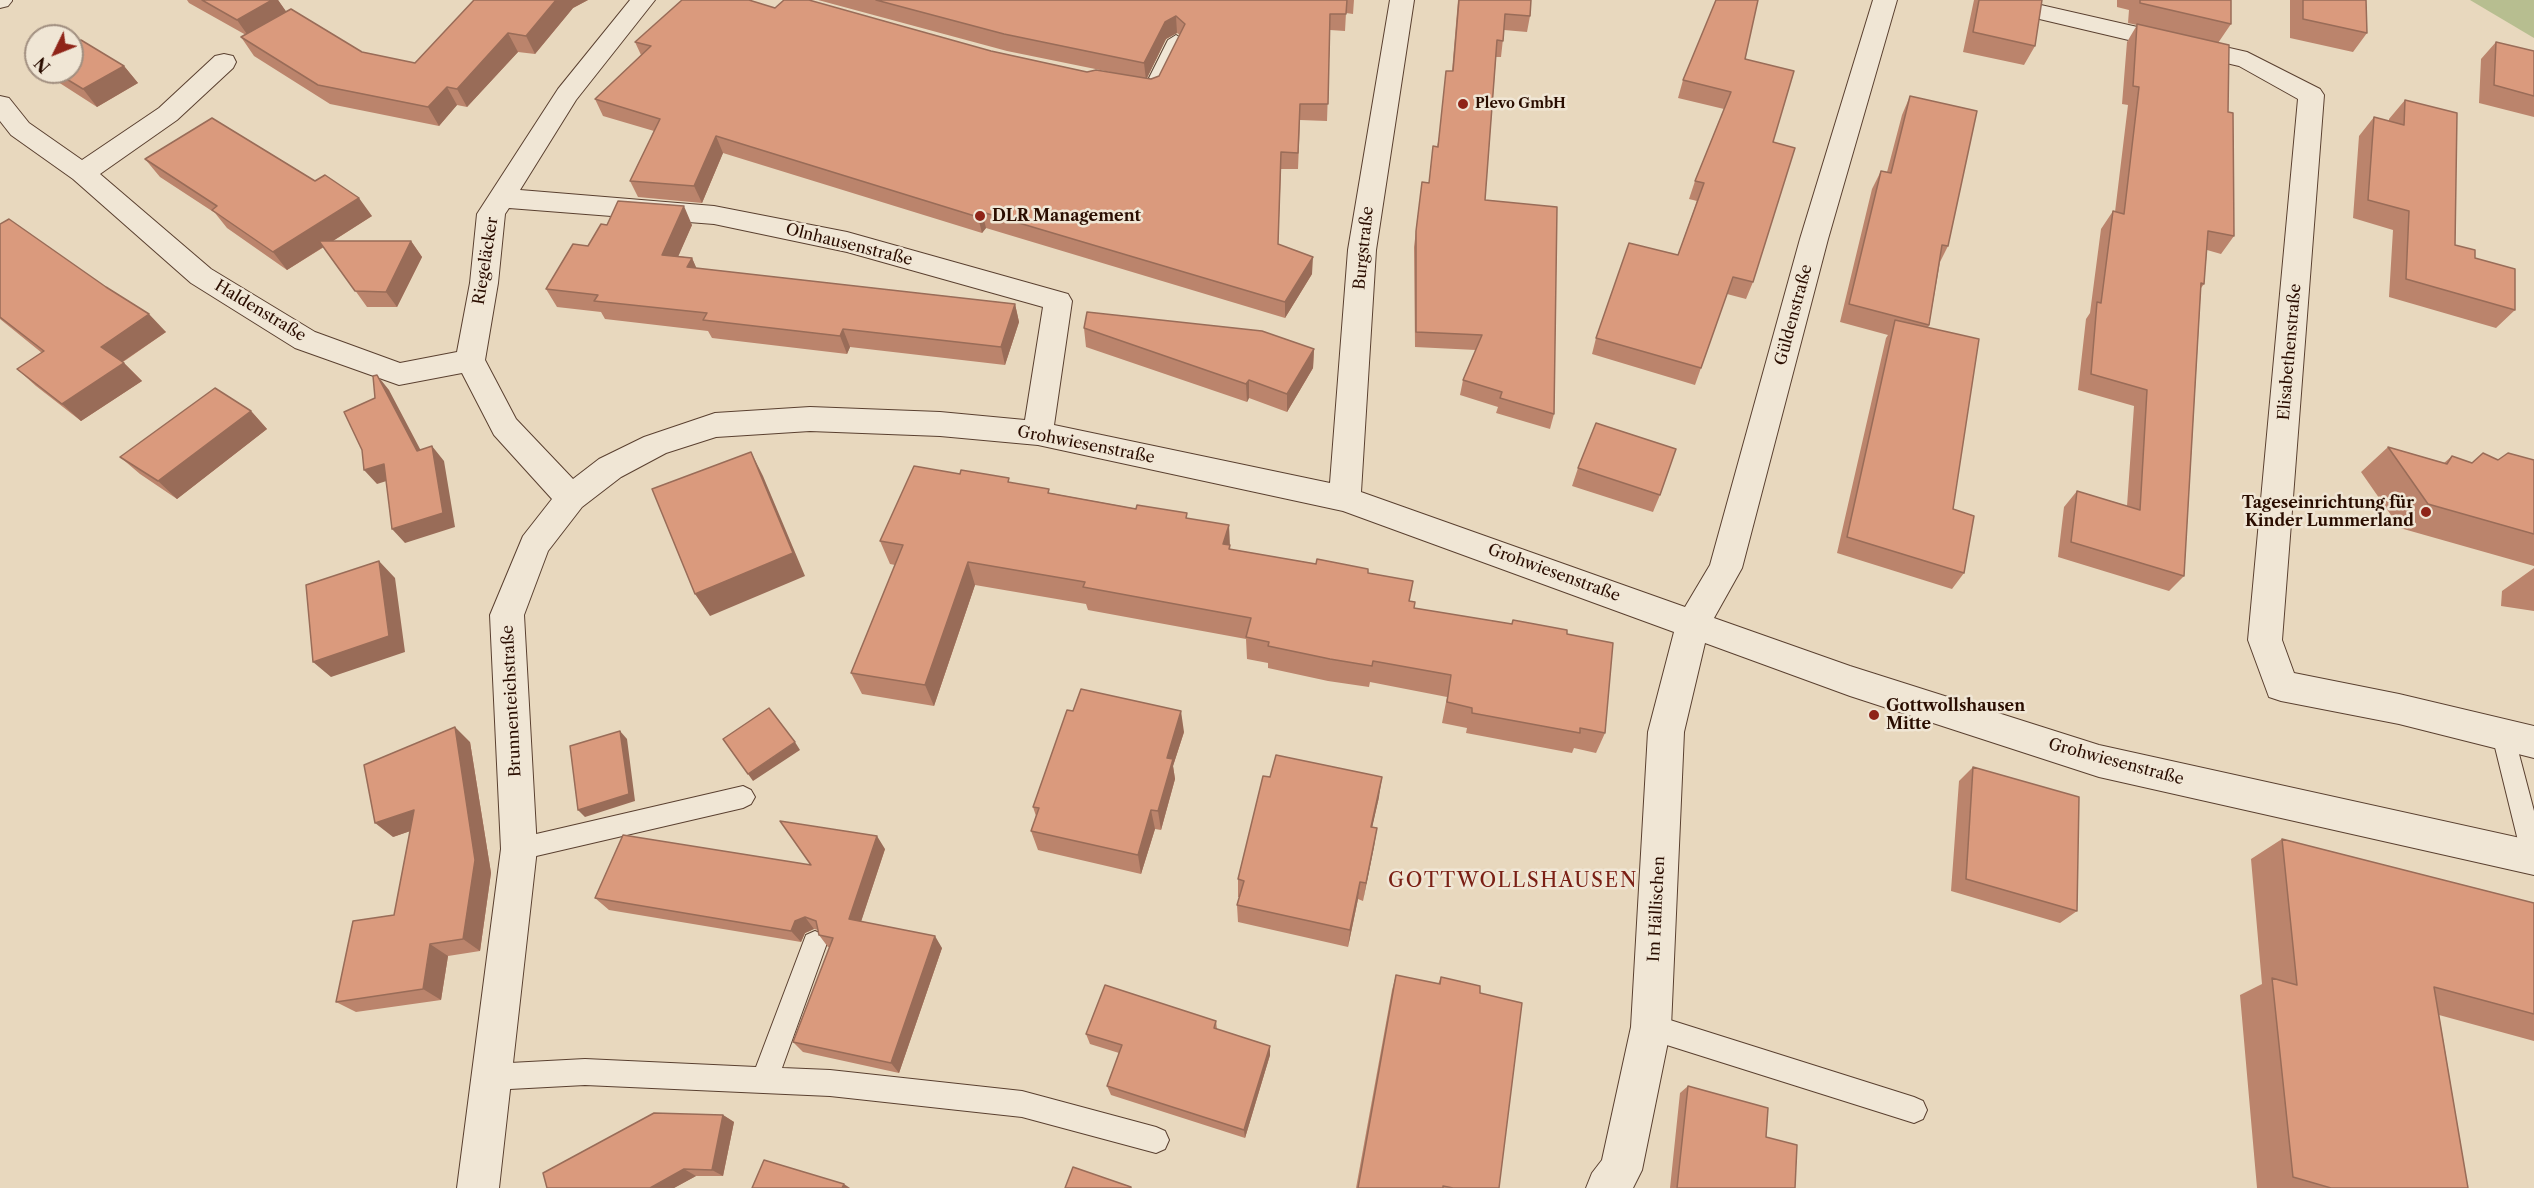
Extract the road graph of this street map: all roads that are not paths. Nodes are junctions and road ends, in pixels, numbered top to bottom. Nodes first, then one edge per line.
1 (643, 0) edge
2 (1402, 0) edge
3 (1885, 0) edge
4 (1988, 0) edge
5 (1176, 40) edge
6 (224, 62) dead end
7 (1121, 83) edge
8 (0, 104) edge
9 (82, 173) junction
10 (502, 198) junction
11 (470, 360) junction
12 (1038, 434) junction
13 (571, 498) junction
14 (1345, 499) junction
15 (1692, 626) junction
16 (2518, 738) edge
17 (743, 797) dead end
18 (519, 849) junction
19 (2534, 858) edge
20 (815, 942) edge
21 (1651, 1027) junction
22 (491, 1077) junction
23 (764, 1081) junction
24 (1914, 1110) dead end
25 (1156, 1140) dead end
26 (478, 1188) edge
27 (1606, 1188) edge

1 - 10 street, Riegeläcker
2 - 14 street, Burgstraße
3 - 15 street, Güldenstraße
4 - 16 street, Elisabethenstraße
5 - 7 lane
6 - 9 street
8 - 9 street, Haldenstraße
9 - 11 street, Haldenstraße
10 - 11 street, Riegeläcker
10 - 12 street, Olnhausenstraße
11 - 13 street
12 - 13 street, Grohwiesenstraße
12 - 14 street, Grohwiesenstraße
13 - 18 street, Brunnenteichstraße
14 - 15 street, Grohwiesenstraße
15 - 19 street, Grohwiesenstraße
15 - 21 street, Im Hällischen
16 - 19 lane
17 - 18 lane
18 - 22 street, Brunnenteichstraße
20 - 23 lane
21 - 24 lane
21 - 27 street, Im Hällischen
22 - 23 lane
22 - 26 street, Brunnenteichstraße
23 - 25 lane

